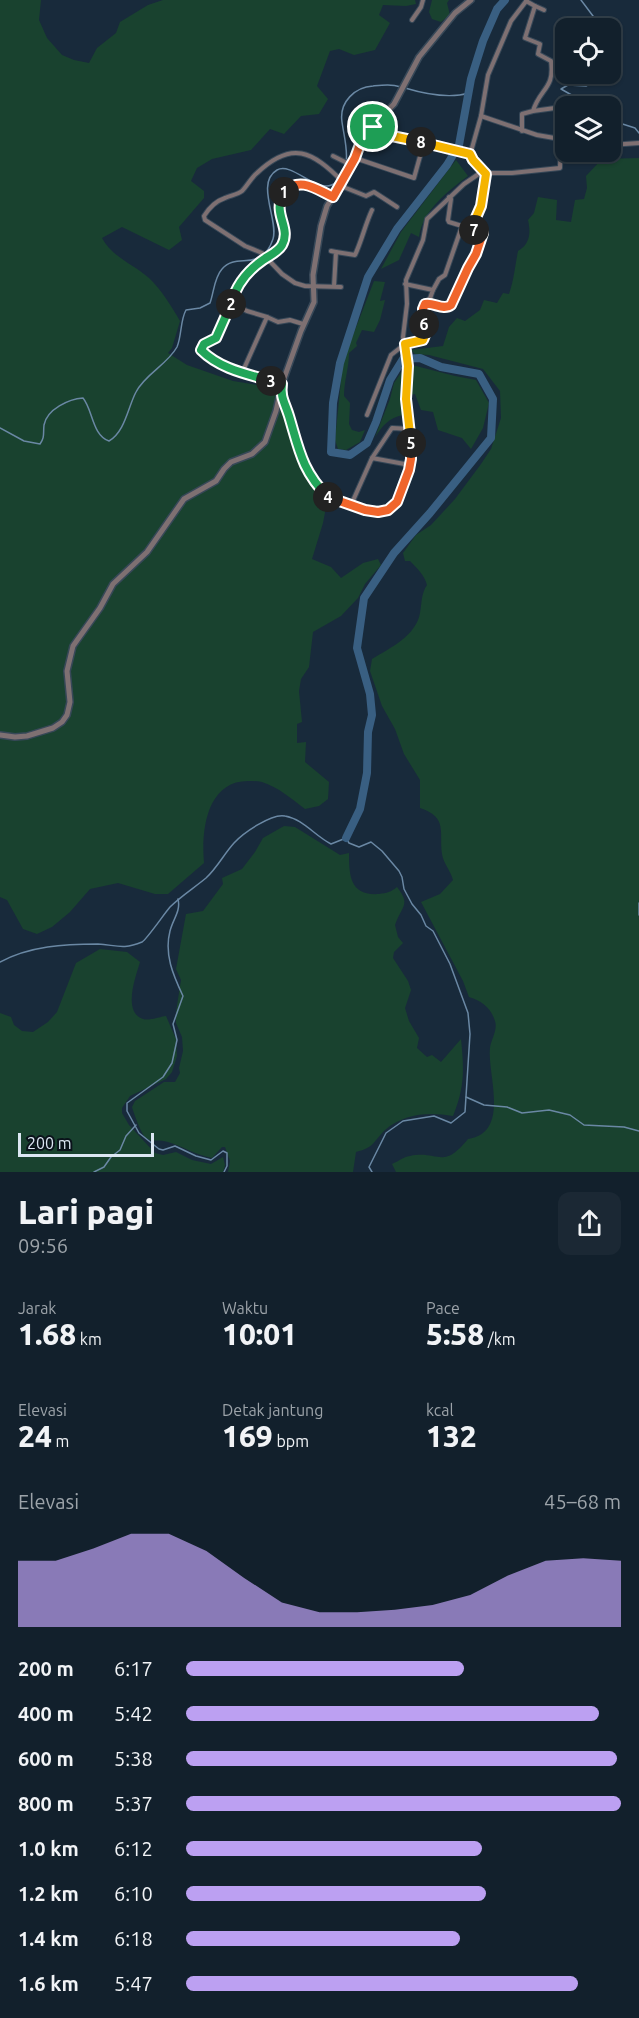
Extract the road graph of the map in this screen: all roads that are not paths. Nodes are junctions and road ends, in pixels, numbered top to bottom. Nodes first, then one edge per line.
1 (423, 0) edge
2 (471, 0) edge
3 (526, 1) edge
4 (535, 6) junction
5 (544, 10) dead end
6 (412, 20) dead end
7 (555, 108) edge
8 (533, 111) junction
9 (481, 116) junction
10 (373, 127) junction
11 (522, 131) junction
12 (555, 138) edge
13 (424, 142) junction
14 (639, 143) edge
15 (621, 144) edge
16 (467, 154) junction
17 (333, 156) dead end
18 (355, 158) junction
19 (561, 162) edge
20 (348, 163) junction
21 (484, 172) junction
22 (341, 181) junction
23 (333, 197) junction
24 (449, 197) junction
25 (398, 207) dead end
26 (372, 210) dead end
27 (462, 226) junction
28 (471, 229) junction
29 (264, 256) junction
30 (405, 284) junction
31 (334, 286) junction
32 (341, 286) dead end
33 (314, 287) junction
34 (433, 290) junction
35 (231, 303) junction
36 (428, 304) junction
37 (267, 317) junction
38 (303, 324) junction
39 (405, 344) junction
40 (242, 373) junction
41 (282, 384) junction
42 (280, 393) junction
43 (367, 415) dead end
44 (410, 429) junction
45 (372, 458) junction
46 (410, 465) junction
47 (351, 505) junction
48 (0, 735) edge

1 - 6 street
2 - 10 street
3 - 4 street
3 - 9 street
4 - 5 street
4 - 8 street
7 - 8 street
8 - 11 street
9 - 11 street
9 - 16 street
10 - 13 street
10 - 18 street
11 - 12 street
13 - 16 street
13 - 18 street
14 - 15 street
16 - 21 street
17 - 20 street
18 - 20 street
19 - 21 street
20 - 22 street
21 - 24 street
21 - 28 street
22 - 23 street
22 - 25 street
22 - 29 street
23 - 29 street
23 - 33 street
24 - 27 street
24 - 30 street
26 - 31 street
27 - 28 street
27 - 34 street
28 - 36 street
29 - 33 street
29 - 35 street
30 - 34 street
30 - 39 street
31 - 32 street
31 - 33 street
33 - 38 street
34 - 36 street
35 - 37 street
35 - 40 street
36 - 39 street
37 - 38 street
37 - 40 street
38 - 41 street
39 - 43 street
39 - 44 street
40 - 41 street
41 - 42 street
42 - 47 street
42 - 48 street
44 - 45 street
44 - 46 street
45 - 46 street
45 - 47 street
46 - 47 street

